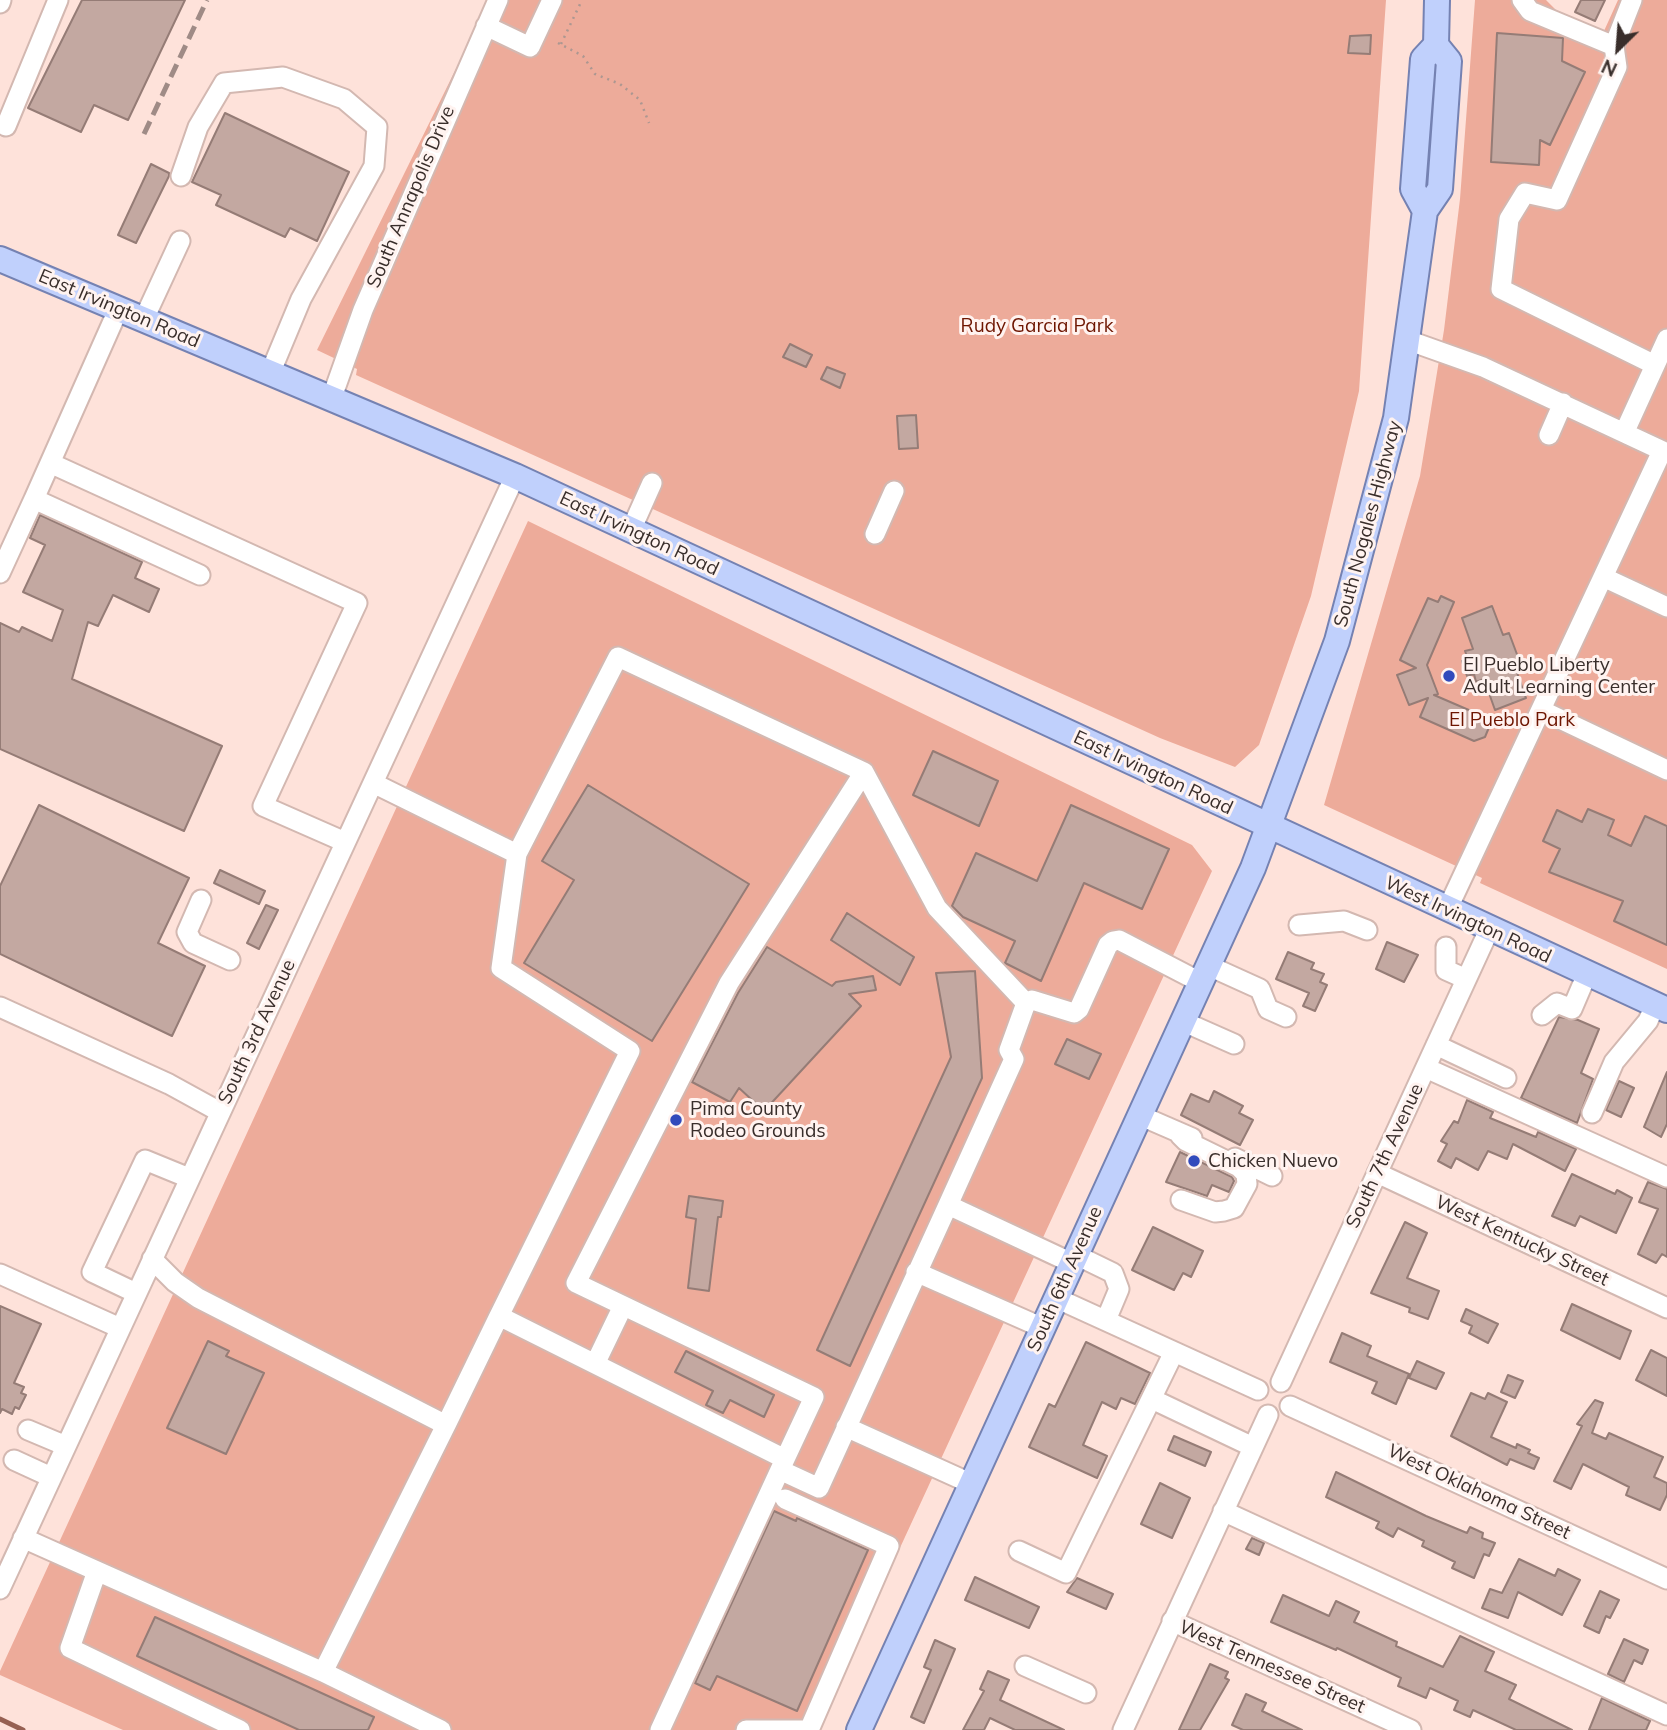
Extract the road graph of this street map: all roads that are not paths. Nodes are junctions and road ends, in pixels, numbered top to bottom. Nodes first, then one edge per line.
1 (58, 0) edge
2 (498, 0) edge
3 (552, 0) edge
4 (1437, 0) edge
5 (1522, 0) edge
6 (1632, 0) edge
7 (486, 26) junction
8 (1614, 46) junction
9 (6, 125) dead end
10 (181, 176) dead end
11 (180, 241) dead end
12 (0, 259) edge
13 (118, 310) junction
14 (143, 321) junction
15 (1407, 340) junction
16 (1667, 340) edge
17 (1655, 365) junction
18 (271, 371) junction
19 (332, 397) junction
20 (1563, 403) junction
21 (1626, 431) junction
22 (1549, 435) dead end
23 (1665, 452) edge
24 (50, 463) junction
25 (515, 476) junction
26 (652, 484) dead end
27 (894, 491) dead end
28 (34, 499) junction
29 (631, 530) junction
30 (874, 534) dead end
31 (0, 573) edge
32 (200, 575) dead end
33 (1603, 577) junction
34 (1667, 607) edge
35 (1541, 710) junction
36 (1667, 770) edge
37 (864, 772) junction
38 (373, 783) junction
39 (1270, 827) junction
40 (345, 842) junction
41 (517, 854) junction
42 (201, 900) dead end
43 (1447, 910) junction
44 (1298, 925) dead end
45 (1367, 930) dead end
46 (1489, 930) junction
47 (1446, 947) dead end
48 (230, 960) dead end
49 (1204, 973) junction
50 (1587, 974) junction
51 (1466, 979) junction
52 (1026, 1003) junction
53 (0, 1007) edge
54 (1661, 1007) edge
55 (1542, 1015) dead end
56 (1286, 1017) dead end
57 (1182, 1021) junction
58 (1234, 1044) dead end
59 (1436, 1045) junction
60 (1426, 1068) junction
61 (1506, 1078) dead end
62 (220, 1112) junction
63 (1592, 1113) dead end
64 (1139, 1115) junction
65 (1180, 1135) junction
66 (1377, 1173) junction
67 (1272, 1176) dead end
68 (1667, 1177) edge
69 (189, 1178) junction
70 (1181, 1200) dead end
71 (948, 1205) junction
72 (152, 1259) junction
73 (1074, 1259) junction
74 (916, 1272) junction
75 (0, 1273) edge
76 (136, 1293) junction
77 (1056, 1298) junction
78 (623, 1306) junction
79 (1667, 1308) edge
80 (499, 1316) junction
81 (1105, 1320) junction
82 (120, 1328) junction
83 (1043, 1328) junction
84 (1174, 1352) junction
85 (595, 1364) junction
86 (1281, 1382) junction
87 (1258, 1390) junction
88 (1152, 1399) junction
89 (1290, 1406) junction
90 (1268, 1415) junction
91 (446, 1425) junction
92 (846, 1427) junction
93 (28, 1430) dead end
94 (66, 1446) junction
95 (1253, 1447) junction
96 (14, 1460) dead end
97 (783, 1464) junction
98 (51, 1477) junction
99 (972, 1484) junction
100 (785, 1499) dead end
101 (1223, 1511) junction
102 (23, 1538) junction
103 (1019, 1551) dead end
104 (97, 1572) junction
105 (1667, 1578) edge
106 (0, 1589) edge
107 (1171, 1621) junction
108 (1025, 1666) dead end
109 (323, 1672) junction
110 (1086, 1693) dead end
111 (1667, 1715) edge
112 (413, 1724) edge
113 (240, 1730) edge
114 (441, 1730) edge
115 (660, 1730) edge
116 (746, 1730) edge
117 (859, 1730) edge
118 (1123, 1730) edge
119 (1411, 1730) edge

1 - 9 street
2 - 7 street, South Annapolis Drive
3 - 7 street
4 - 15 main road, South Nogales Highway
5 - 8 street
6 - 8 street
7 - 19 street, South Annapolis Drive
8 - 17 street
10 - 18 street
11 - 14 street
12 - 13 main road, East Irvington Road
13 - 14 main road, East Irvington Road
13 - 24 street
14 - 18 main road, East Irvington Road
15 - 20 street
15 - 39 main road, South Nogales Highway
16 - 17 street
17 - 21 street
18 - 19 main road, East Irvington Road
19 - 25 main road, East Irvington Road
20 - 21 street
20 - 22 street
21 - 23 street
23 - 33 street
24 - 28 street
24 - 40 street
25 - 29 main road, East Irvington Road
25 - 38 street, South 3rd Avenue
26 - 29 street
27 - 30 street
28 - 31 street
28 - 32 street
29 - 39 main road, East Irvington Road
33 - 34 street
33 - 35 street
35 - 36 street
35 - 43 street
37 - 41 street
37 - 52 street
37 - 78 street
38 - 40 street, South 3rd Avenue
38 - 41 street
39 - 43 main road, West Irvington Road
39 - 49 main road, South 6th Avenue
40 - 62 street, South 3rd Avenue
41 - 80 street
42 - 48 street
43 - 46 main road, West Irvington Road
44 - 45 street
46 - 50 main road, West Irvington Road
46 - 51 street, South 7th Avenue
47 - 51 street
49 - 52 street
49 - 56 street
49 - 57 main road, South 6th Avenue
50 - 54 main road, West Irvington Road
50 - 55 street
51 - 59 street, South 7th Avenue
52 - 71 street
53 - 62 street
54 - 63 street
57 - 58 street
57 - 64 main road, South 6th Avenue
59 - 60 street, South 7th Avenue
59 - 61 street
60 - 66 street, South 7th Avenue
60 - 68 street
62 - 69 street, South 3rd Avenue
64 - 65 street
64 - 73 main road, South 6th Avenue
65 - 67 street
65 - 70 street
66 - 79 street, West Kentucky Street
66 - 86 street, South 7th Avenue
69 - 72 street, South 3rd Avenue
69 - 76 street
71 - 73 street
71 - 74 street
72 - 76 street, South 3rd Avenue
72 - 91 street
73 - 77 main road, South 6th Avenue
73 - 81 street
74 - 83 street
74 - 92 street
75 - 82 street
76 - 82 street, South 3rd Avenue
77 - 81 street
77 - 83 main road, South 6th Avenue
78 - 85 street
78 - 97 street
80 - 85 street
80 - 91 street
81 - 84 street
82 - 94 street, South 3rd Avenue
83 - 99 main road, South 6th Avenue
84 - 87 street
84 - 88 street
85 - 97 street
86 - 87 street
86 - 89 street
87 - 90 street
88 - 95 street
88 - 103 street
89 - 90 street
89 - 105 street, West Oklahoma Street
90 - 95 street
91 - 109 street
92 - 97 street
92 - 99 street
93 - 94 street
94 - 98 street, South 3rd Avenue
95 - 101 street
96 - 98 street
97 - 115 street
98 - 102 street, South 3rd Avenue
99 - 117 main road, South 6th Avenue
100 - 116 street
101 - 107 street
101 - 111 street
102 - 104 street
102 - 106 street, South 3rd Avenue
104 - 109 street
104 - 113 street
107 - 118 street
107 - 119 street, West Tennessee Street
108 - 110 street
109 - 112 street
112 - 114 street

